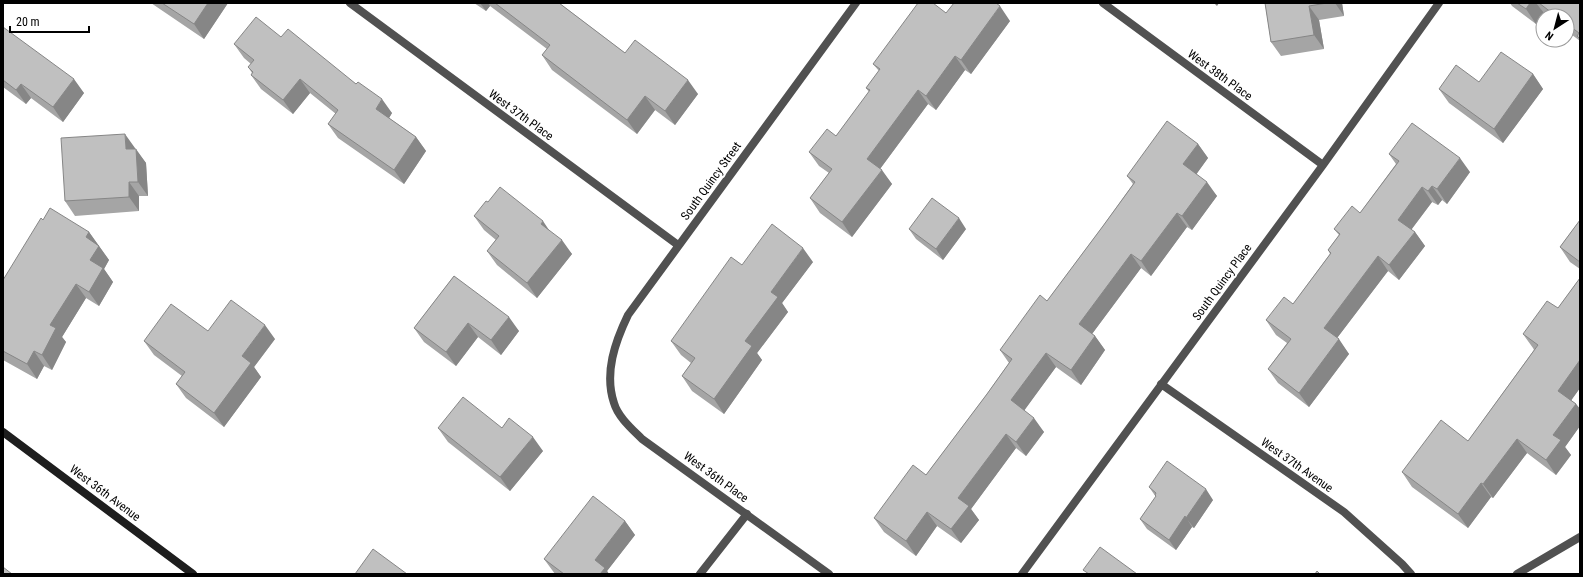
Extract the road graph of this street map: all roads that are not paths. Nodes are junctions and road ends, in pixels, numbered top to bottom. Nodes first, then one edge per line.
1 (350, 3) edge
2 (856, 3) edge
3 (1103, 3) edge
4 (1439, 3) edge
5 (1323, 165) junction
6 (678, 245) junction
7 (611, 384) joint
8 (1161, 384) junction
9 (3, 432) edge
10 (746, 514) junction
11 (1580, 537) edge
12 (193, 574) edge
13 (700, 574) edge
14 (829, 574) edge
15 (1022, 574) edge
16 (1411, 574) edge
17 (1517, 574) edge

1 - 6 street, West 37th Place
2 - 6 street, South Quincy Street
3 - 5 street, West 38th Place
4 - 5 street, South Quincy Place
5 - 8 street, South Quincy Place
6 - 7 street, South Quincy Street
7 - 10 street, West 36th Place
8 - 15 street, South Quincy Place
8 - 16 street, West 37th Avenue
9 - 12 street, West 36th Avenue
10 - 13 street
10 - 14 street, West 36th Place
11 - 17 street

